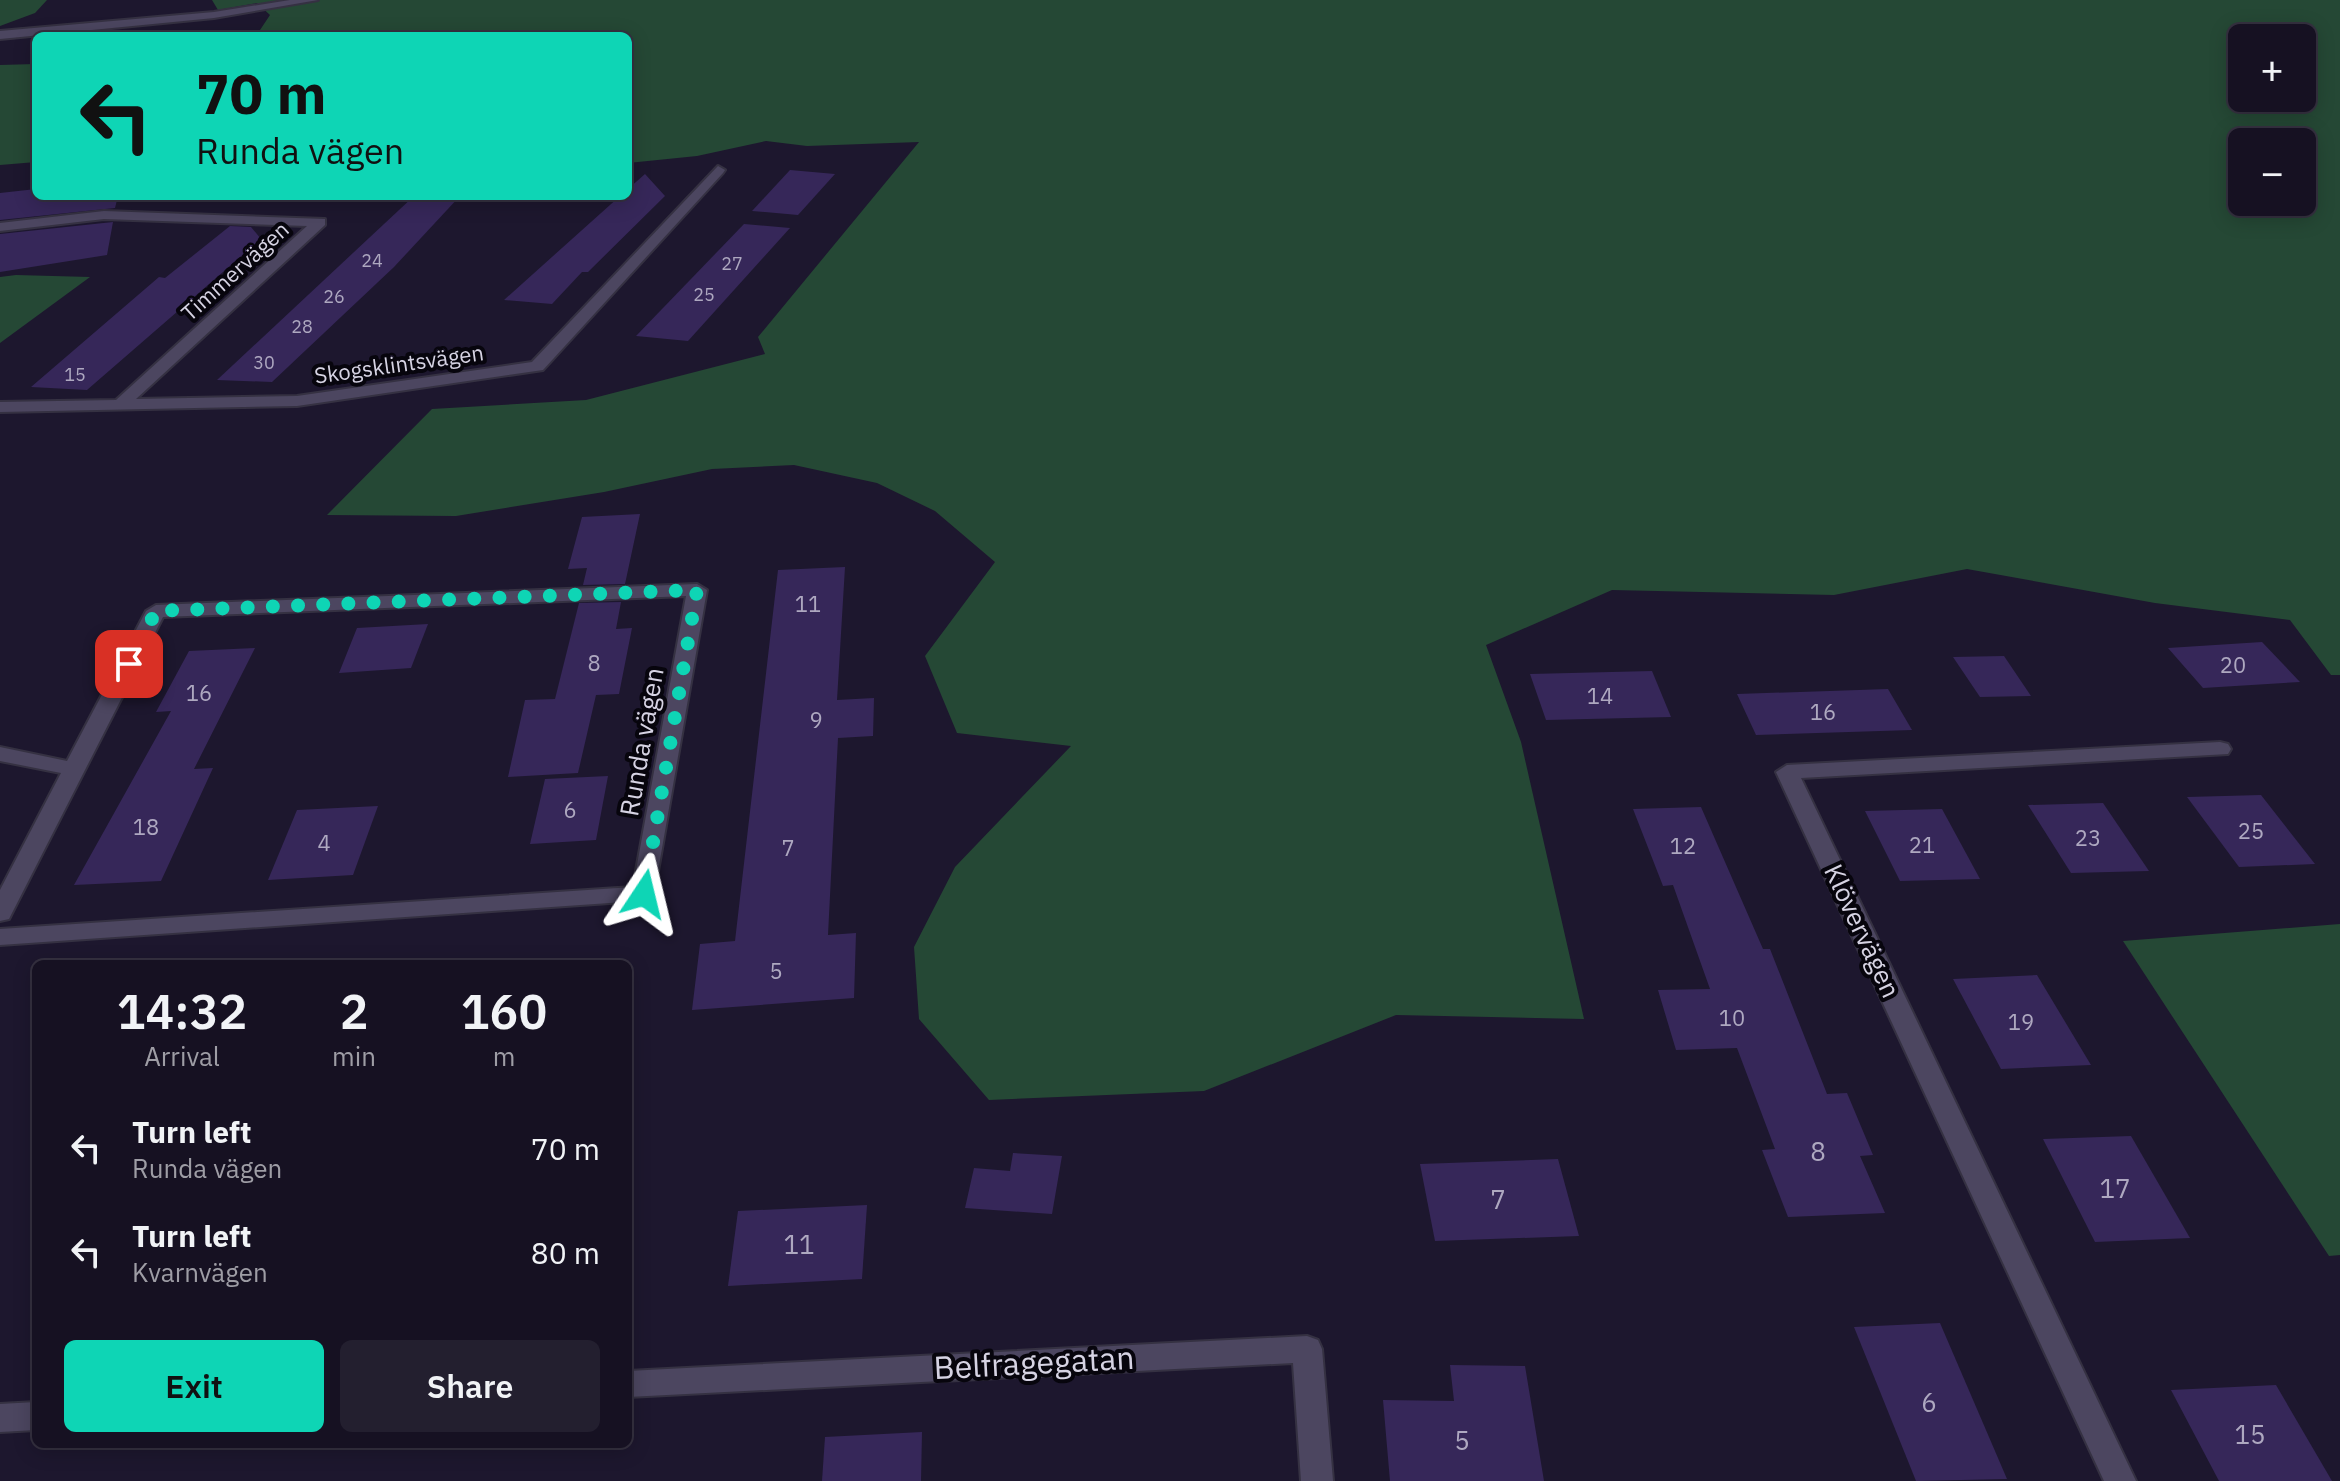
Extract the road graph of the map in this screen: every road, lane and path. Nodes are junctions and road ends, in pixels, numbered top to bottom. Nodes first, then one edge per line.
1 (312, 0) edge
2 (32, 32) edge
3 (32, 32) edge
4 (0, 35) edge
5 (718, 170) dead end
6 (0, 227) edge
7 (119, 406) junction
8 (0, 407) edge
9 (2220, 749) dead end
10 (0, 754) edge
11 (74, 769) junction
12 (0, 913) edge
13 (0, 937) edge
14 (632, 1384) edge
15 (32, 1416) edge
16 (0, 1418) edge
17 (1317, 1481) edge
18 (2120, 1481) edge

1 - 3 street
2 - 4 street
5 - 7 street, Skogsklintsvägen
6 - 7 street, Timmervägen
7 - 8 street, Skogsklintsvägen
9 - 18 street, Klövervägen
10 - 11 street
11 - 12 street
11 - 13 street, Runda vägen
14 - 17 street, Belfragegatan
15 - 16 street

